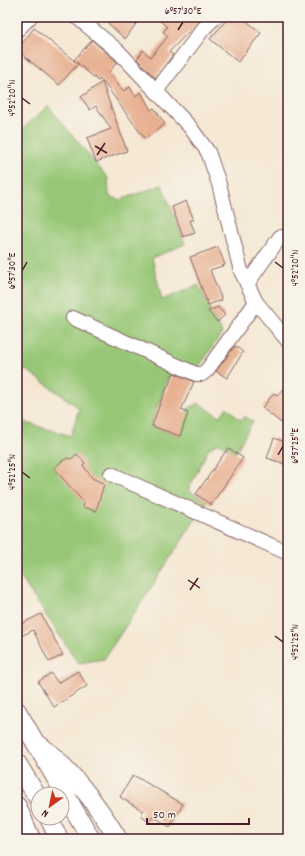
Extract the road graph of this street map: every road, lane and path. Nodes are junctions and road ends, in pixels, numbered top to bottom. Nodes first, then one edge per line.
1 (30, 17) edge
2 (77, 17) edge
3 (215, 17) edge
4 (17, 30) edge
5 (156, 91) junction
6 (280, 237) dead end
7 (247, 284) junction
8 (256, 302) junction
9 (73, 318) dead end
10 (288, 341) edge
11 (111, 474) dead end
12 (288, 553) edge
13 (17, 711) edge
14 (34, 740) junction
15 (17, 763) edge
16 (31, 786) edge
17 (19, 818) edge
18 (53, 826) edge
19 (31, 839) edge
20 (59, 839) edge
21 (91, 839) edge
22 (118, 839) edge

1 - 4 street
2 - 5 street
3 - 5 street
5 - 7 street
6 - 7 street
7 - 8 street
8 - 9 street
8 - 10 street
11 - 12 street
13 - 14 main road
14 - 21 main road
14 - 22 main road
15 - 16 main road
17 - 19 main road
18 - 20 main road

